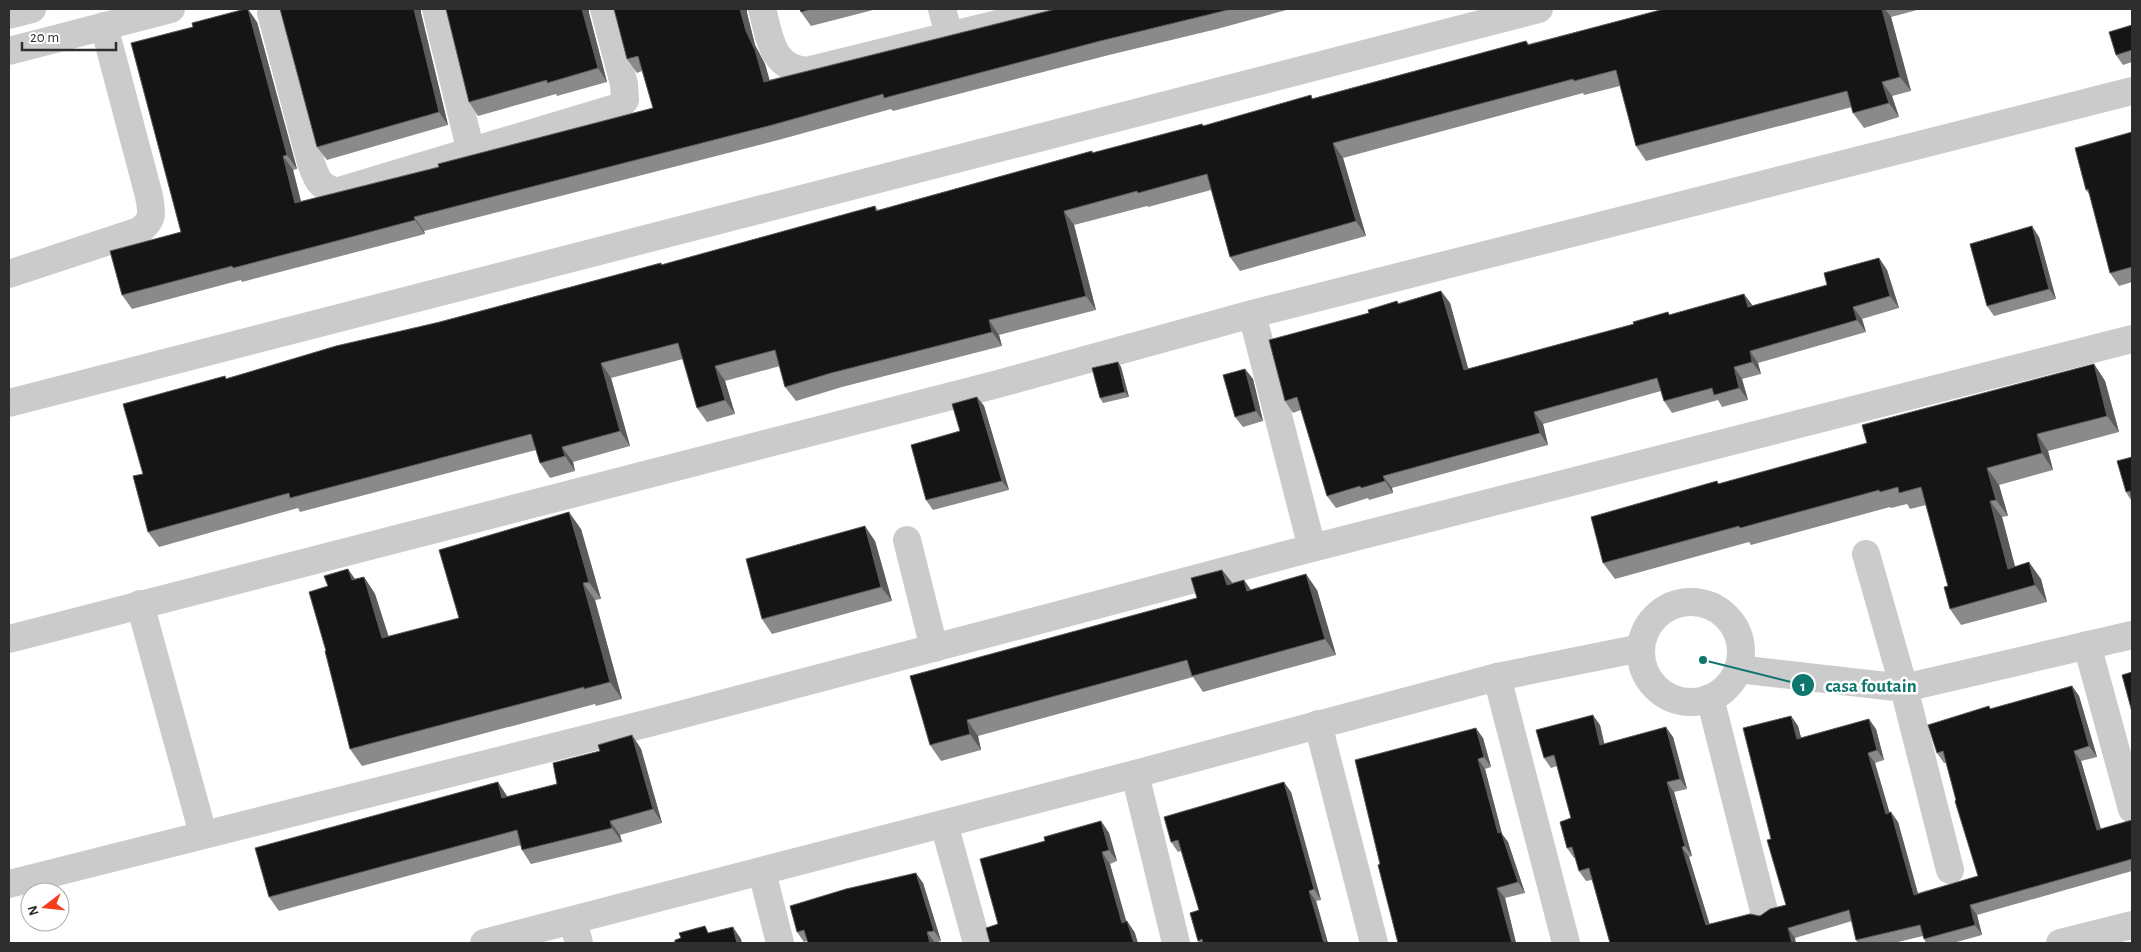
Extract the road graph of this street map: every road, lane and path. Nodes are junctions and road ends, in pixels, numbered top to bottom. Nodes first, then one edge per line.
1 (32, 9) edge
2 (171, 9) edge
3 (436, 9) edge
4 (604, 9) edge
5 (762, 9) edge
6 (942, 9) edge
7 (1058, 9) edge
8 (1539, 9) edge
9 (271, 14) dead end
10 (9, 15) edge
11 (104, 26) junction
12 (949, 35) junction
13 (9, 51) edge
14 (2132, 91) edge
15 (471, 152) junction
16 (9, 274) edge
17 (1252, 314) junction
18 (2132, 339) edge
19 (9, 403) edge
20 (907, 540) dead end
21 (1312, 548) junction
22 (1866, 554) dead end
23 (140, 604) junction
24 (2132, 635) edge
25 (9, 638) edge
26 (2087, 645) junction
27 (934, 648) junction
28 (1641, 648) junction
29 (1738, 668) junction
30 (1497, 677) junction
31 (1904, 688) junction
32 (1710, 698) junction
33 (1318, 724) junction
34 (1135, 774) junction
35 (2132, 810) edge
36 (944, 824) junction
37 (203, 834) junction
38 (1950, 870) dead end
39 (762, 872) junction
40 (9, 884) edge
41 (1764, 911) edge
42 (2132, 925) edge
43 (576, 932) edge
44 (484, 943) edge
45 (780, 943) edge
46 (977, 943) edge
47 (1176, 943) edge
48 (1374, 943) edge
49 (1566, 943) edge
50 (2060, 943) edge

1 - 10 street
2 - 11 street
3 - 15 street
4 - 15 street
5 - 12 street
6 - 12 street
7 - 12 street
8 - 19 street
9 - 15 street
11 - 13 street
11 - 16 street
14 - 17 street
17 - 21 street
17 - 23 street
18 - 21 street
20 - 27 street
21 - 27 street
22 - 31 street
23 - 25 street
23 - 37 street
24 - 26 street
26 - 31 street
26 - 35 street
27 - 37 street
28 - 29 street
28 - 30 street
28 - 32 street
29 - 31 street
29 - 32 street
30 - 33 street
30 - 49 street
31 - 38 street
32 - 41 street
33 - 34 street
33 - 48 street
34 - 36 street
34 - 47 street
36 - 39 street
36 - 46 street
37 - 40 street
39 - 43 street
39 - 45 street
42 - 50 street
43 - 44 street

